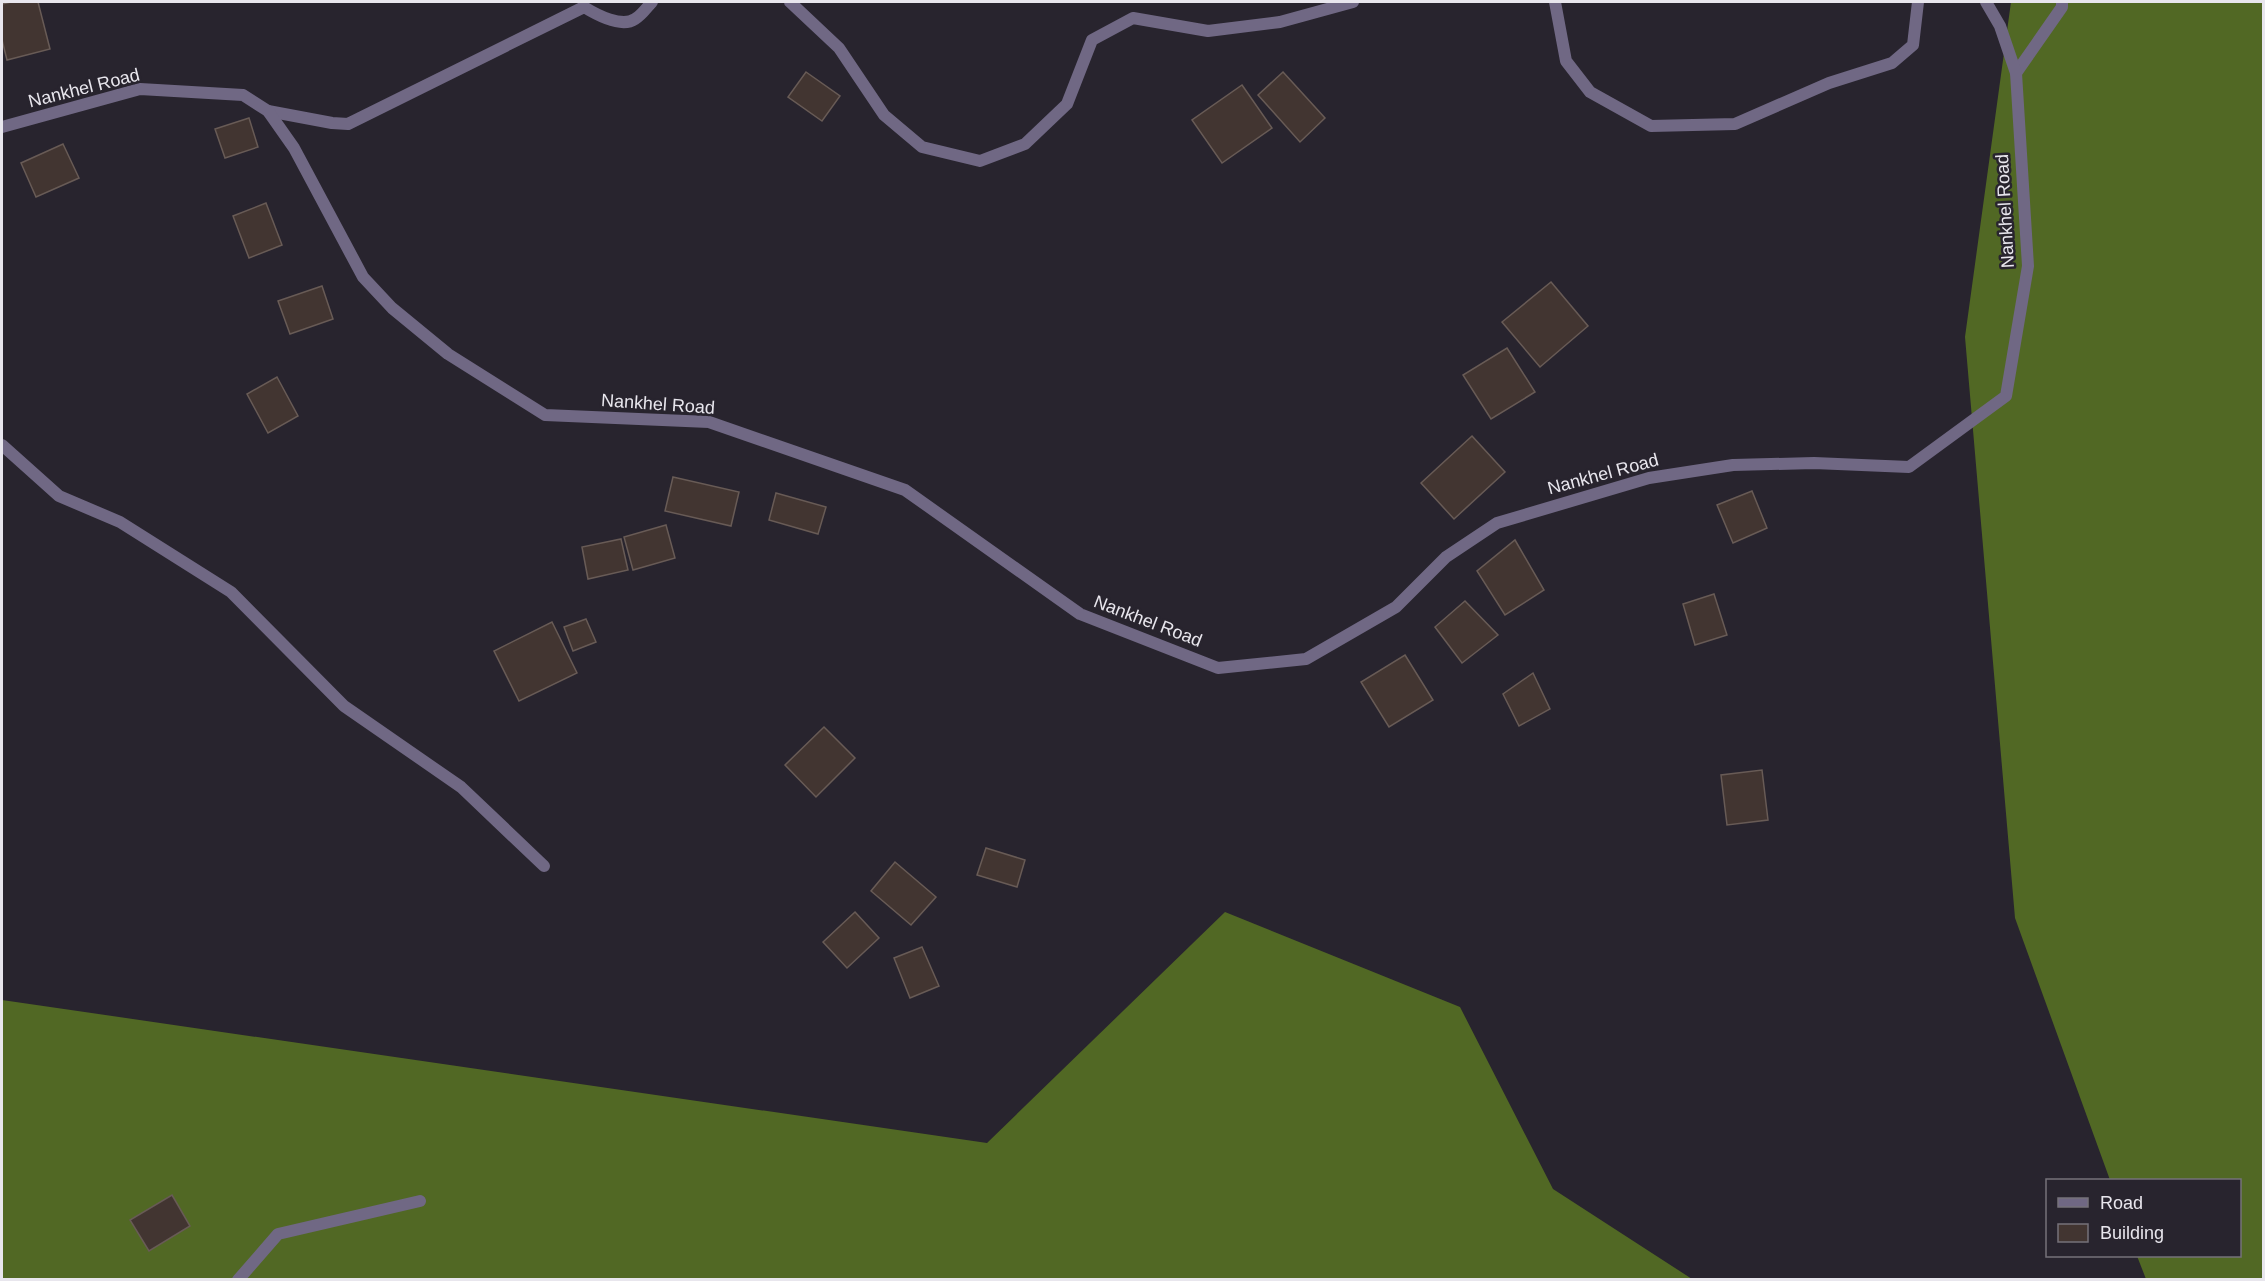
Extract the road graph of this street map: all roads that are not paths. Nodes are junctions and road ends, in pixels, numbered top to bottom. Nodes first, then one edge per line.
1 (652, 2) edge
2 (790, 2) edge
3 (1353, 2) edge
4 (1555, 2) edge
5 (1918, 2) edge
6 (1986, 2) edge
7 (2062, 2) edge
8 (2016, 73) junction
9 (268, 111) junction
10 (2, 127) edge
11 (2, 446) edge
12 (543, 866) dead end
13 (420, 1201) dead end
14 (238, 1280) edge

1 - 9 street
2 - 3 street
4 - 5 street
6 - 8 street, Nankhel Road
7 - 8 street
8 - 9 street, Nankhel Road
9 - 10 street, Nankhel Road
11 - 12 street
13 - 14 street

